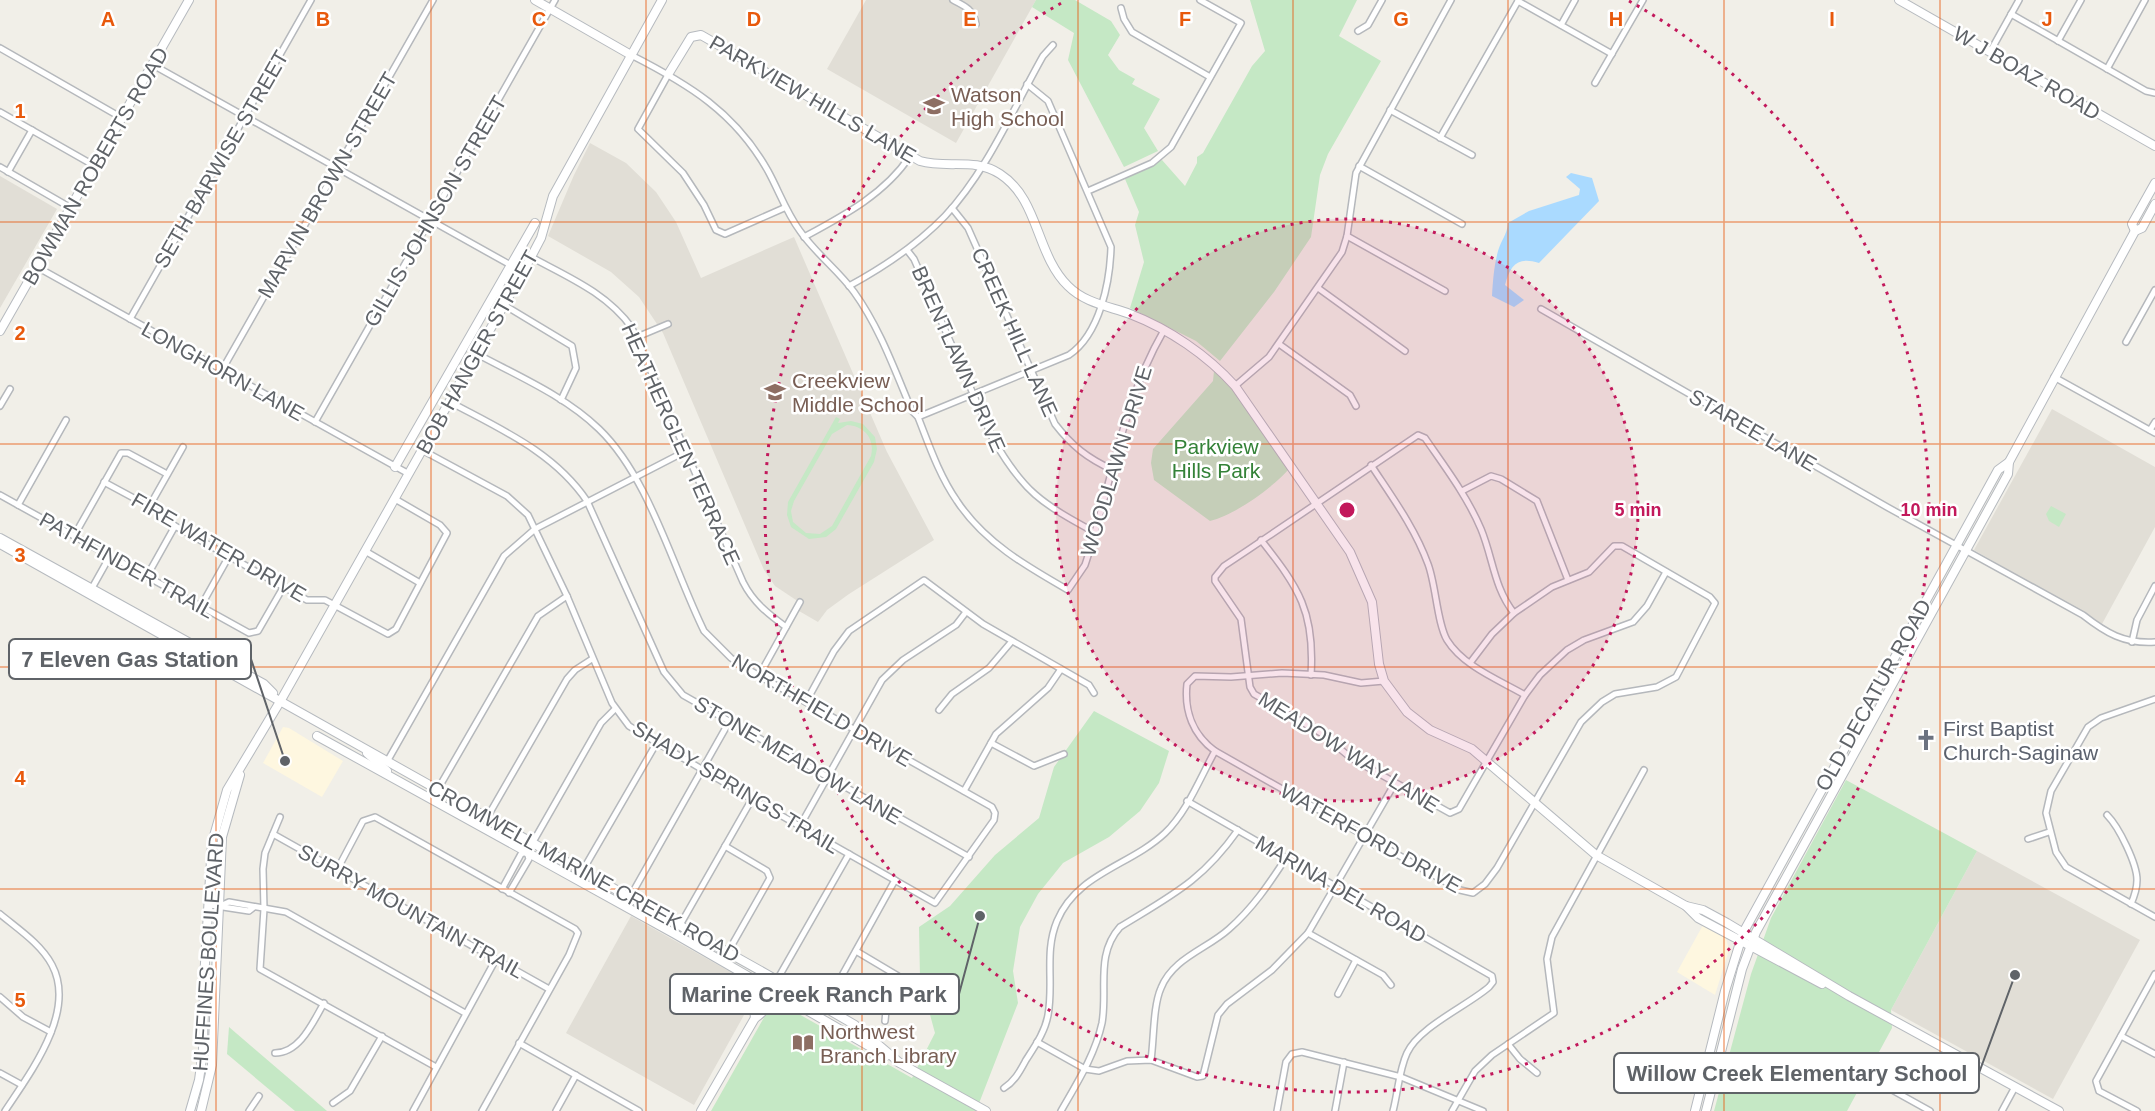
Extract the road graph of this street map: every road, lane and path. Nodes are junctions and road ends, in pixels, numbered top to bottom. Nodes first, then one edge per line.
1 (189, 0) edge
2 (311, 0) edge
3 (433, 0) edge
4 (535, 0) edge
5 (555, 0) edge
6 (662, 0) edge
7 (953, 0) edge
8 (1200, 0) edge
9 (1382, 0) edge
10 (1451, 0) edge
11 (1575, 0) edge
12 (1642, 0) edge
13 (1899, 0) edge
14 (2019, 0) edge
15 (2081, 0) edge
16 (2145, 0) edge
17 (1517, 1) edge
18 (1210, 3) edge
19 (1915, 4) edge
20 (1121, 8) dead end
21 (550, 9) junction
22 (2011, 14) junction
23 (976, 24) dead end
24 (1561, 25) junction
25 (1358, 31) dead end
26 (2058, 41) junction
27 (1053, 45) dead end
28 (0, 48) edge
29 (1990, 52) junction
30 (1612, 54) junction
31 (631, 55) junction
32 (153, 65) junction
33 (2107, 69) junction
34 (669, 73) junction
35 (1210, 78) junction
36 (1595, 83) dead end
37 (1027, 84) junction
38 (2155, 93) edge
39 (1390, 110) junction
40 (0, 112) edge
41 (246, 116) junction
42 (122, 118) junction
43 (32, 130) junction
44 (1440, 138) junction
45 (2155, 146) edge
46 (1472, 155) dead end
47 (909, 156) junction
48 (982, 165) junction
49 (95, 166) junction
50 (1359, 166) junction
51 (0, 167) edge
52 (338, 167) junction
53 (8, 172) junction
54 (2155, 183) edge
55 (1088, 191) junction
56 (2155, 204) edge
57 (71, 208) junction
58 (784, 208) junction
59 (952, 208) junction
60 (430, 219) junction
61 (535, 223) dead end
62 (1462, 224) dead end
63 (2134, 231) junction
64 (1347, 236) junction
65 (804, 237) junction
66 (907, 250) junction
67 (531, 257) junction
68 (510, 265) junction
69 (37, 267) junction
70 (523, 272) junction
71 (849, 286) junction
72 (1318, 288) junction
73 (2155, 290) edge
74 (1445, 291) dead end
75 (504, 305) junction
76 (1100, 305) junction
77 (1541, 309) dead end
78 (130, 319) junction
79 (668, 324) dead end
80 (0, 331) edge
81 (1163, 332) junction
82 (637, 338) junction
83 (2126, 342) dead end
84 (1279, 344) junction
85 (1405, 351) dead end
86 (477, 354) junction
87 (222, 370) junction
88 (1031, 371) junction
89 (2054, 376) junction
90 (1235, 386) junction
91 (10, 389) dead end
92 (974, 395) junction
93 (561, 400) junction
94 (450, 402) junction
95 (0, 406) edge
96 (1356, 406) dead end
97 (918, 417) junction
98 (66, 420) dead end
99 (315, 422) junction
100 (2155, 422) edge
101 (2153, 432) edge
102 (183, 447) dead end
103 (422, 450) junction
104 (686, 451) junction
105 (2009, 462) junction
106 (1371, 465) junction
107 (395, 467) junction
108 (1113, 470) junction
109 (167, 474) junction
110 (409, 474) junction
111 (634, 476) junction
112 (104, 482) junction
113 (1462, 491) junction
114 (0, 495) edge
115 (395, 499) junction
116 (587, 501) junction
117 (1316, 502) junction
118 (18, 505) junction
119 (149, 507) junction
120 (175, 526) junction
121 (535, 529) junction
122 (1096, 533) junction
123 (74, 536) junction
124 (0, 538) edge
125 (1261, 540) junction
126 (1955, 543) junction
127 (0, 544) edge
128 (1966, 550) junction
129 (365, 551) junction
130 (110, 556) junction
131 (229, 556) junction
132 (1665, 572) junction
133 (147, 576) junction
134 (1568, 580) junction
135 (420, 583) junction
136 (284, 586) junction
137 (2155, 586) edge
138 (92, 588) junction
139 (567, 596) junction
140 (800, 602) dead end
141 (334, 605) junction
142 (201, 606) junction
143 (1919, 611) junction
144 (966, 612) junction
145 (1514, 614) junction
146 (1929, 617) junction
147 (786, 627) junction
148 (1012, 641) junction
149 (2132, 642) junction
150 (2155, 642) edge
151 (592, 659) junction
152 (1470, 663) junction
153 (1061, 669) junction
154 (760, 674) junction
155 (1311, 675) junction
156 (1248, 676) junction
157 (1384, 681) junction
158 (1094, 693) dead end
159 (1525, 695) junction
160 (2155, 699) edge
161 (281, 700) junction
162 (806, 702) junction
163 (615, 709) junction
164 (939, 710) dead end
165 (729, 722) junction
166 (855, 730) junction
167 (317, 736) dead end
168 (355, 742) junction
169 (991, 743) junction
170 (656, 744) junction
171 (1215, 751) junction
172 (1064, 754) dead end
173 (388, 760) junction
174 (1487, 761) junction
175 (244, 762) junction
176 (1644, 770) dead end
177 (702, 771) junction
178 (828, 777) junction
179 (398, 780) junction
180 (1395, 783) junction
181 (438, 789) junction
182 (964, 791) junction
183 (752, 799) junction
184 (1186, 801) junction
185 (1535, 801) junction
186 (2107, 815) dead end
187 (488, 816) junction
188 (280, 817) dead end
189 (800, 826) junction
190 (1238, 830) junction
191 (2049, 832) junction
192 (273, 834) junction
193 (1366, 836) junction
194 (2028, 839) dead end
195 (533, 842) junction
196 (725, 846) junction
197 (527, 852) junction
198 (849, 854) junction
199 (1596, 855) junction
200 (969, 857) junction
201 (1286, 858) junction
202 (337, 870) junction
203 (583, 870) junction
204 (895, 880) junction
205 (1337, 887) junction
206 (502, 889) junction
207 (509, 893) junction
208 (630, 897) junction
209 (2131, 904) junction
210 (210, 905) junction
211 (220, 906) junction
212 (264, 909) junction
213 (0, 914) edge
214 (2155, 917) edge
215 (680, 925) junction
216 (1308, 933) junction
217 (675, 934) junction
218 (1742, 936) junction
219 (1752, 942) junction
220 (856, 951) junction
221 (728, 952) junction
222 (1770, 958) junction
223 (495, 959) junction
224 (1356, 960) junction
225 (1742, 969) junction
226 (2155, 974) edge
227 (777, 980) junction
228 (1391, 985) dead end
229 (766, 986) junction
230 (2149, 986) junction
231 (549, 989) junction
232 (2155, 990) edge
233 (775, 991) junction
234 (1338, 994) dead end
235 (1849, 996) junction
236 (0, 997) edge
237 (324, 1003) junction
238 (824, 1008) junction
239 (465, 1013) junction
240 (755, 1018) junction
241 (885, 1021) dead end
242 (51, 1032) junction
243 (382, 1036) junction
244 (2121, 1036) junction
245 (1037, 1042) junction
246 (519, 1043) junction
247 (1508, 1044) junction
248 (275, 1053) dead end
249 (2155, 1054) edge
250 (1707, 1059) junction
251 (1151, 1060) junction
252 (1344, 1062) junction
253 (1719, 1062) junction
254 (903, 1064) junction
255 (436, 1066) junction
256 (1085, 1070) junction
257 (0, 1073) edge
258 (1537, 1073) dead end
259 (576, 1075) junction
260 (1401, 1077) junction
261 (22, 1085) junction
262 (1886, 1086) dead end
263 (2015, 1087) junction
264 (1004, 1088) dead end
265 (259, 1096) dead end
266 (1457, 1098) junction
267 (333, 1103) dead end
268 (4, 1111) edge
269 (190, 1111) edge
270 (201, 1111) edge
271 (249, 1111) edge
272 (412, 1111) edge
273 (482, 1111) edge
274 (556, 1111) edge
275 (639, 1111) edge
276 (701, 1111) edge
277 (986, 1111) edge
278 (1061, 1111) edge
279 (1277, 1111) edge
280 (1335, 1111) edge
281 (1393, 1111) edge
282 (1452, 1111) edge
283 (1483, 1111) edge
284 (1695, 1111) edge
285 (1706, 1111) edge
286 (1930, 1111) edge
287 (2002, 1111) edge
288 (2059, 1111) edge
289 (2137, 1111) edge

1 - 32 main road, BOWMAN ROBERTS ROAD
2 - 41 street, SETH BARWISE STREET
3 - 52 street, MARVIN BROWN STREET
4 - 21 main road
5 - 21 street, GILLIS JOHNSON STREET
6 - 31 main road, BOB HANGER STREET
7 - 23 street
8 - 18 street
9 - 25 street
10 - 39 street
11 - 24 street
12 - 30 street
13 - 19 main road, W J BOAZ ROAD
14 - 22 street
15 - 26 street
16 - 33 street
17 - 24 street
17 - 44 street
18 - 35 street
19 - 29 main road, W J BOAZ ROAD
20 - 35 street
21 - 31 main road
21 - 60 street, GILLIS JOHNSON STREET
22 - 26 street
22 - 29 street
24 - 30 street
26 - 33 street
27 - 37 street
28 - 42 street
29 - 45 main road, W J BOAZ ROAD
30 - 36 street
31 - 34 street
31 - 67 main road, BOB HANGER STREET
32 - 41 street
32 - 42 main road, BOWMAN ROBERTS ROAD
33 - 38 street
34 - 47 main road, PARKVIEW HILLS LANE
34 - 58 street
34 - 58 street, PARKVIEW HILLS LANE
35 - 55 street
37 - 48 street
37 - 55 street
39 - 44 street
39 - 50 street
40 - 43 street
41 - 52 street
41 - 78 street, SETH BARWISE STREET
42 - 49 main road, BOWMAN ROBERTS ROAD
43 - 49 street
43 - 53 street
44 - 46 street
47 - 48 main road, PARKVIEW HILLS LANE
47 - 65 street
48 - 59 street
48 - 76 main road, PARKVIEW HILLS LANE
49 - 57 main road, BOWMAN ROBERTS ROAD
50 - 62 street
50 - 64 street
51 - 53 street
52 - 60 street
52 - 87 street, MARVIN BROWN STREET
53 - 57 street
54 - 63 main road, OLD DECATUR ROAD
55 - 76 street
56 - 63 main road, OLD DECATUR ROAD
57 - 69 main road, BOWMAN ROBERTS ROAD
58 - 65 street
59 - 66 street
59 - 88 street, CREEK HILL LANE
60 - 68 street
60 - 99 street, GILLIS JOHNSON STREET
61 - 68 main road, BOB HANGER STREET
63 - 89 main road, OLD DECATUR ROAD
64 - 72 street
64 - 74 street
65 - 71 street
66 - 71 street
66 - 92 street, BRENTLAWN DRIVE
67 - 70 main road, BOB HANGER STREET
67 - 82 street, HEATHERGLEN TERRACE
68 - 70 street
68 - 107 main road, BOB HANGER STREET
69 - 78 street, LONGHORN LANE
69 - 80 main road, BOWMAN ROBERTS ROAD
70 - 75 main road, BOB HANGER STREET
71 - 97 street
72 - 84 street
72 - 85 street
73 - 83 street
75 - 86 main road, BOB HANGER STREET
75 - 93 street
76 - 81 main road, PARKVIEW HILLS LANE
76 - 88 street
77 - 126 street, STAREE LANE
78 - 87 street, LONGHORN LANE
79 - 82 street
81 - 90 main road, PARKVIEW HILLS LANE
81 - 108 street, WOODLAWN DRIVE
82 - 104 street, HEATHERGLEN TERRACE
84 - 90 street
84 - 96 street
86 - 93 street, NORTHFIELD DRIVE
86 - 94 main road, BOB HANGER STREET
87 - 99 street, LONGHORN LANE
88 - 92 street
88 - 108 street, CREEK HILL LANE
89 - 101 street
89 - 105 main road, OLD DECATUR ROAD
90 - 117 main road, PARKVIEW HILLS LANE
91 - 95 street
92 - 97 street
92 - 122 street, BRENTLAWN DRIVE
93 - 111 street, NORTHFIELD DRIVE
94 - 103 main road, BOB HANGER STREET
94 - 116 street, STONE MEADOW LANE
97 - 122 street, WOODLAWN DRIVE
98 - 118 street
99 - 107 street, LONGHORN LANE
100 - 101 street
102 - 109 street
103 - 110 main road, BOB HANGER STREET
103 - 121 street, SHADY SPRINGS TRAIL
104 - 111 street
104 - 147 street, HEATHERGLEN TERRACE
105 - 126 main road, OLD DECATUR ROAD
105 - 128 main road, OLD DECATUR ROAD
106 - 113 street
106 - 117 street
106 - 152 street
107 - 110 street, LONGHORN LANE
108 - 122 street, WOODLAWN DRIVE
109 - 112 street
109 - 119 street
110 - 115 main road, BOB HANGER STREET
111 - 116 street
111 - 154 street, NORTHFIELD DRIVE
112 - 119 street, FIRE WATER DRIVE
112 - 123 street
113 - 134 street
113 - 145 street
114 - 118 street, PATHFINDER TRAIL
115 - 129 main road, BOB HANGER STREET
115 - 135 street
116 - 121 street
116 - 165 street, STONE MEADOW LANE
117 - 125 street
117 - 157 main road, PARKVIEW HILLS LANE
118 - 123 street, PATHFINDER TRAIL
119 - 120 street, FIRE WATER DRIVE
120 - 131 street, FIRE WATER DRIVE
120 - 133 street
121 - 139 street, SHADY SPRINGS TRAIL
121 - 173 street
123 - 130 street, PATHFINDER TRAIL
124 - 138 main road, CROMWELL MARINE CREEK ROAD
125 - 155 street
125 - 156 street, MEADOW WAY LANE
126 - 128 street, STAREE LANE
126 - 143 main road, OLD DECATUR ROAD
127 - 161 main road, CROMWELL MARINE CREEK ROAD
128 - 146 main road, OLD DECATUR ROAD
128 - 149 street, STAREE LANE
129 - 135 street
129 - 141 main road, BOB HANGER STREET
130 - 133 street, PATHFINDER TRAIL
130 - 138 street
131 - 136 street, FIRE WATER DRIVE
131 - 142 street
132 - 134 street
132 - 159 street, MEADOW WAY LANE
132 - 185 street, WATERFORD DRIVE
133 - 142 street, PATHFINDER TRAIL
134 - 145 street
135 - 141 street, FIRE WATER DRIVE
136 - 141 street, FIRE WATER DRIVE
136 - 142 street, PATHFINDER TRAIL
137 - 149 street
138 - 161 main road, CROMWELL MARINE CREEK ROAD
139 - 151 street, SHADY SPRINGS TRAIL
139 - 181 street
140 - 147 street
141 - 161 main road, BOB HANGER STREET
143 - 146 main road
143 - 218 main road, OLD DECATUR ROAD
144 - 148 street
144 - 162 street
144 - 166 street
145 - 152 street
146 - 219 main road, OLD DECATUR ROAD
147 - 154 street
148 - 153 street
148 - 164 street
149 - 150 street
151 - 163 street, SHADY SPRINGS TRAIL
151 - 187 street
152 - 159 street
153 - 158 street
153 - 169 street
154 - 162 street, NORTHFIELD DRIVE
155 - 156 street
155 - 157 street
156 - 171 street, WATERFORD DRIVE
156 - 180 street, MEADOW WAY LANE
157 - 174 main road, PARKVIEW HILLS LANE
159 - 174 street, MEADOW WAY LANE
160 - 191 street
161 - 168 main road, CROMWELL MARINE CREEK ROAD
161 - 175 main road, HUFFINES BOULEVARD
162 - 166 street, NORTHFIELD DRIVE
163 - 170 street, SHADY SPRINGS TRAIL
163 - 195 street
165 - 177 street
165 - 178 street, STONE MEADOW LANE
166 - 178 street
166 - 182 street, NORTHFIELD DRIVE
167 - 179 main road, CROMWELL MARINE CREEK ROAD
168 - 173 main road, CROMWELL MARINE CREEK ROAD
168 - 179 main road, CROMWELL MARINE CREEK ROAD
169 - 172 street
169 - 182 street
170 - 177 street, SHADY SPRINGS TRAIL
170 - 203 street
171 - 184 street
171 - 193 street, WATERFORD DRIVE
173 - 181 main road, CROMWELL MARINE CREEK ROAD
174 - 180 street, MEADOW WAY LANE
174 - 185 main road, PARKVIEW HILLS LANE
175 - 210 main road, HUFFINES BOULEVARD
175 - 211 main road, HUFFINES BOULEVARD
176 - 199 street
177 - 183 street, SHADY SPRINGS TRAIL
177 - 208 street
178 - 189 street
178 - 200 street, STONE MEADOW LANE
179 - 197 main road, CROMWELL MARINE CREEK ROAD
180 - 193 street
181 - 187 main road, CROMWELL MARINE CREEK ROAD
182 - 200 street, NORTHFIELD DRIVE
183 - 189 street, SHADY SPRINGS TRAIL
183 - 196 street
184 - 190 street, MARINA DEL ROAD
184 - 245 street
185 - 193 street, WATERFORD DRIVE
185 - 199 main road, PARKVIEW HILLS LANE
186 - 209 street
187 - 195 main road, CROMWELL MARINE CREEK ROAD
188 - 192 street
189 - 198 street, SHADY SPRINGS TRAIL
190 - 201 street, MARINA DEL ROAD
190 - 256 street
191 - 194 street
191 - 209 street
192 - 202 street, SURRY MOUNTAIN TRAIL
192 - 212 street
193 - 205 street
195 - 197 main road
195 - 203 main road, CROMWELL MARINE CREEK ROAD
196 - 215 street
196 - 221 street
197 - 206 street
197 - 207 street
197 - 217 main road, CROMWELL MARINE CREEK ROAD
198 - 204 street, SHADY SPRINGS TRAIL
198 - 227 street
199 - 218 main road, PARKVIEW HILLS LANE
199 - 247 street
200 - 204 street, SHADY SPRINGS TRAIL
201 - 205 street, MARINA DEL ROAD
201 - 251 street
202 - 206 street
202 - 223 street, SURRY MOUNTAIN TRAIL
203 - 208 main road, CROMWELL MARINE CREEK ROAD
204 - 220 street
205 - 216 street
205 - 260 street, MARINA DEL ROAD
206 - 207 street
207 - 231 street
208 - 215 main road, CROMWELL MARINE CREEK ROAD
209 - 214 street
210 - 211 street
210 - 269 main road, HUFFINES BOULEVARD
211 - 212 street
211 - 270 main road, HUFFINES BOULEVARD
212 - 237 street
212 - 239 street
213 - 242 street
215 - 217 main road
215 - 221 main road, CROMWELL MARINE CREEK ROAD
216 - 224 street
216 - 251 street
217 - 229 main road, CROMWELL MARINE CREEK ROAD
218 - 219 main road, PARKVIEW HILLS LANE
218 - 250 main road, OLD DECATUR ROAD
219 - 222 main road
219 - 225 main road, OLD DECATUR ROAD
219 - 235 main road
220 - 238 street
220 - 241 street
221 - 227 main road, CROMWELL MARINE CREEK ROAD
222 - 225 main road
222 - 235 main road
223 - 231 street, SURRY MOUNTAIN TRAIL
223 - 239 street
224 - 228 street
224 - 234 street
225 - 253 main road, OLD DECATUR ROAD
226 - 230 street
227 - 229 main road
227 - 233 main road
227 - 238 main road, CROMWELL MARINE CREEK ROAD
229 - 233 main road, CROMWELL MARINE CREEK ROAD
229 - 240 main road
230 - 232 street
230 - 244 street
231 - 246 street
233 - 240 main road
233 - 254 main road, CROMWELL MARINE CREEK ROAD
235 - 263 main road
236 - 242 street
237 - 243 street
237 - 248 street
238 - 254 main road, CROMWELL MARINE CREEK ROAD
239 - 255 street
240 - 276 main road
242 - 261 street
243 - 255 street
243 - 267 street
244 - 249 street
244 - 289 street
245 - 256 street
245 - 264 street
246 - 259 street
246 - 273 street
247 - 258 street
247 - 266 street
250 - 253 main road
250 - 284 main road, OLD DECATUR ROAD
251 - 256 street
252 - 260 street
252 - 279 street
252 - 280 street
253 - 285 main road, OLD DECATUR ROAD
254 - 277 main road, CROMWELL MARINE CREEK ROAD
255 - 272 street
256 - 278 street
257 - 261 street
259 - 274 street
259 - 275 street
260 - 266 street
260 - 281 street
261 - 268 street
262 - 286 street
263 - 287 street
263 - 288 main road
265 - 271 street
266 - 282 street
266 - 283 street

